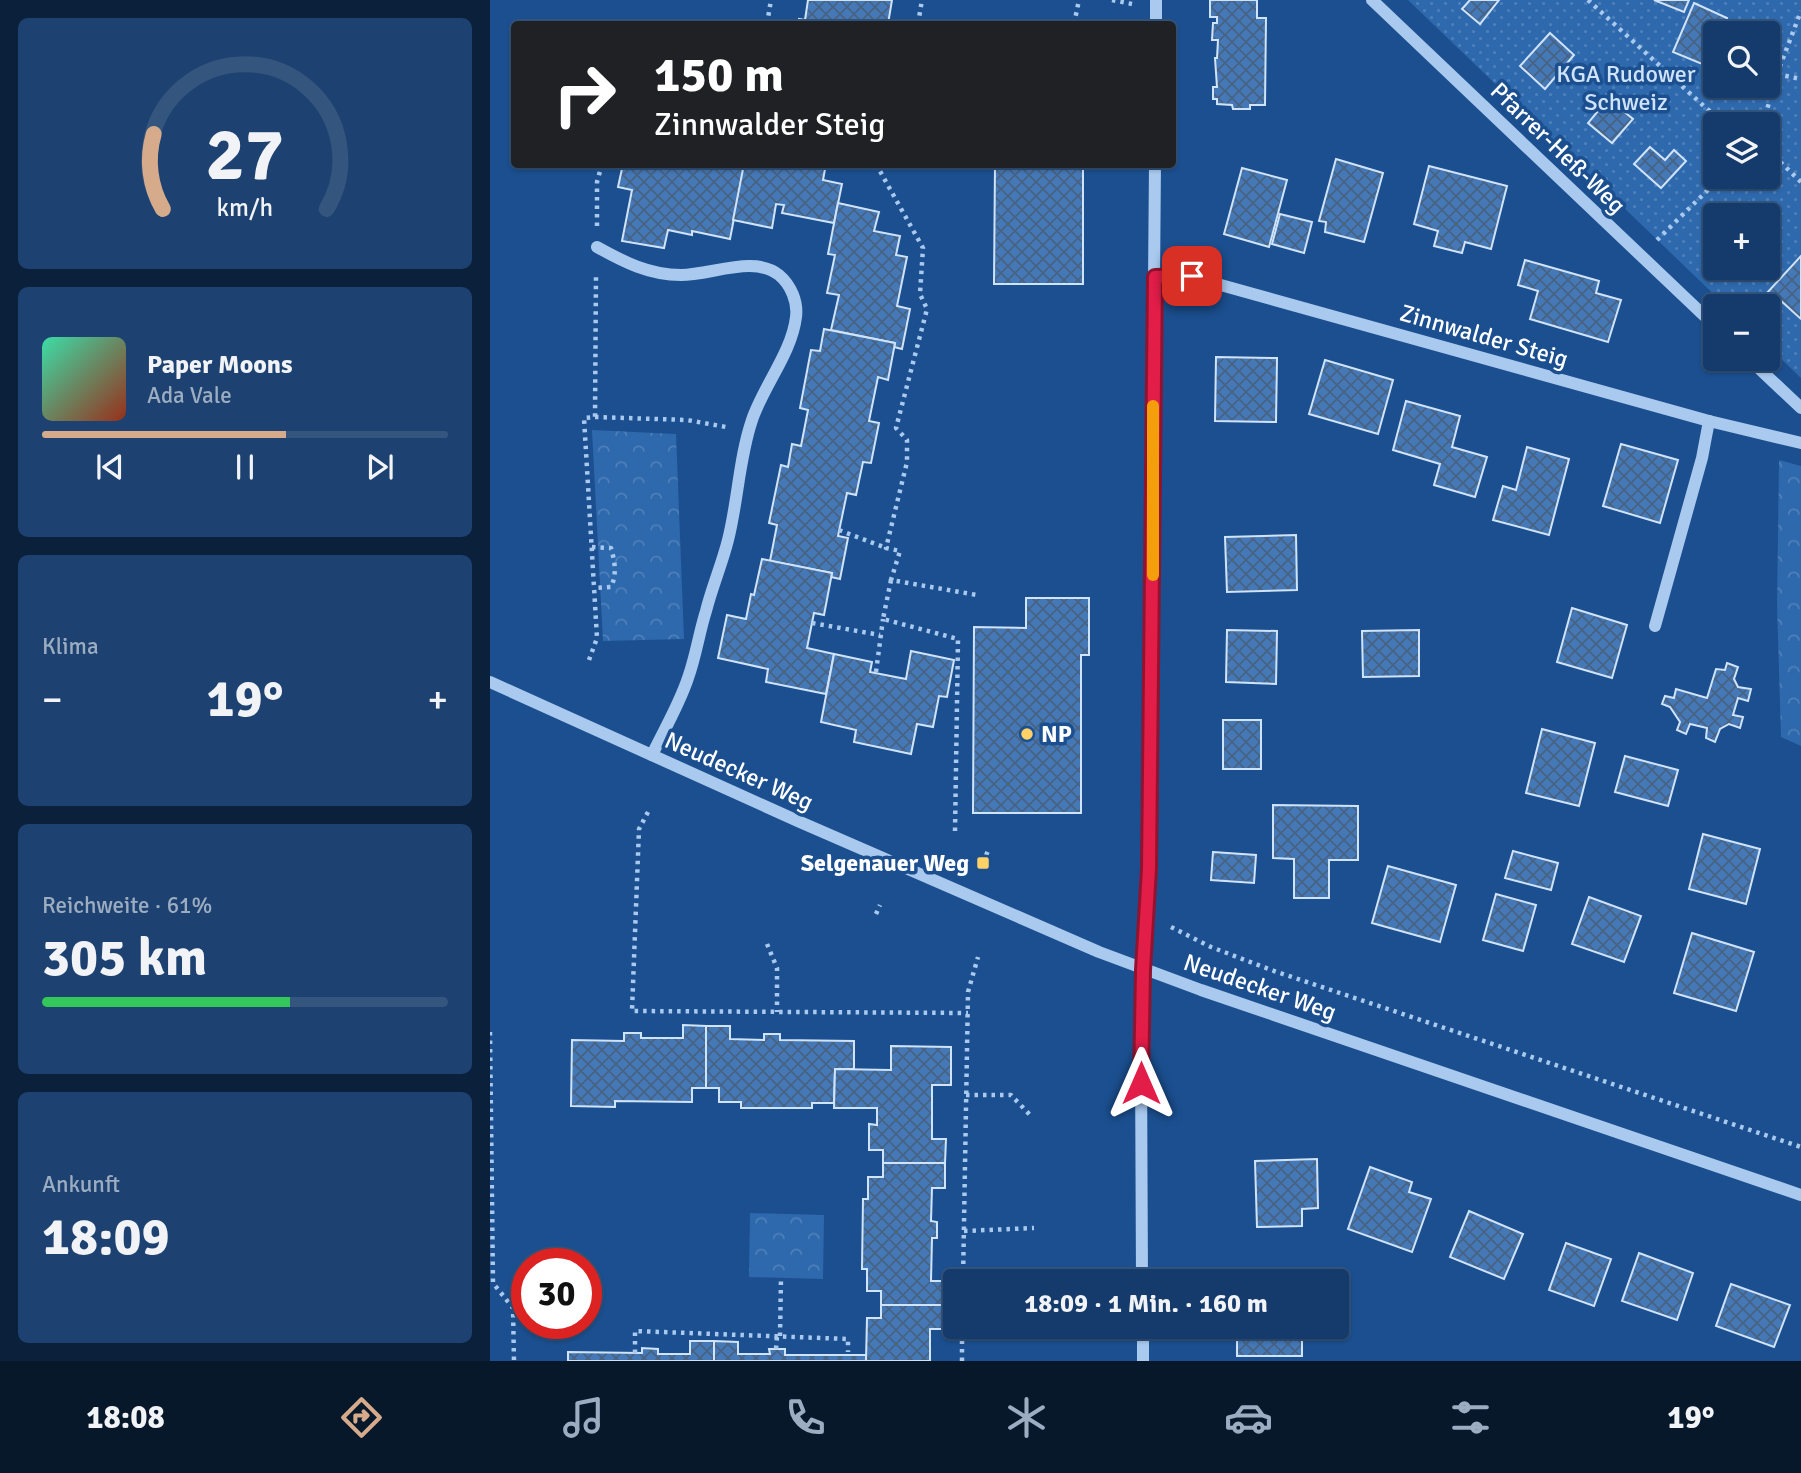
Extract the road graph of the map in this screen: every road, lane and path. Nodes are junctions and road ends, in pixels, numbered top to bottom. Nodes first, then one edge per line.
1 (771, 0) edge
2 (922, 0) edge
3 (1079, 0) edge
4 (1156, 0) edge
5 (1372, 0) edge
6 (1587, 0) edge
7 (1801, 11) edge
8 (767, 21) edge
9 (918, 21) edge
10 (1075, 21) edge
11 (1156, 21) edge
12 (1780, 66) edge
13 (1780, 75) edge
14 (1801, 79) edge
15 (1711, 112) edge
16 (1780, 162) edge
17 (601, 168) edge
18 (878, 168) edge
19 (1155, 168) edge
20 (1801, 182) edge
21 (1709, 189) edge
22 (1654, 243) dead end
23 (597, 247) junction
24 (1155, 277) junction
25 (1703, 315) edge
26 (1762, 371) edge
27 (1801, 408) edge
28 (595, 416) junction
29 (1709, 421) junction
30 (749, 432) junction
31 (1801, 443) edge
32 (839, 530) dead end
33 (592, 547) junction
34 (886, 548) junction
35 (891, 580) junction
36 (594, 588) junction
37 (977, 594) dead end
38 (883, 619) junction
39 (812, 623) dead end
40 (1655, 626) dead end
41 (880, 635) junction
42 (589, 660) dead end
43 (876, 673) dead end
44 (490, 682) edge
45 (652, 755) junction
46 (648, 812) dead end
47 (955, 832) dead end
48 (989, 848) dead end
49 (983, 863) dead end
50 (880, 905) dead end
51 (876, 914) dead end
52 (1162, 922) dead end
53 (767, 944) dead end
54 (978, 957) dead end
55 (1143, 970) junction
56 (777, 1012) junction
57 (968, 1013) junction
58 (490, 1032) edge
59 (966, 1096) junction
60 (1031, 1116) dead end
61 (1801, 1147) edge
62 (1801, 1195) edge
63 (1034, 1228) dead end
64 (964, 1231) junction
65 (963, 1269) edge
66 (1142, 1269) edge
67 (781, 1278) dead end
68 (778, 1336) junction
69 (962, 1339) edge
70 (1143, 1339) edge
71 (776, 1349) dead end
72 (848, 1352) dead end
73 (635, 1353) dead end
74 (514, 1361) edge
75 (962, 1361) edge
76 (1143, 1361) edge

1 - 8 path
2 - 9 path
3 - 10 path
4 - 11 street
5 - 25 street, Pfarrer-Heß-Weg
6 - 15 path
7 - 12 path
13 - 14 path
16 - 20 path
17 - 23 path
18 - 34 path
19 - 24 street
21 - 22 path
23 - 28 path
23 - 30 street
24 - 29 street, Zinnwalder Steig
24 - 55 street
26 - 27 street
28 - 30 path
28 - 33 path
29 - 31 street, Zinnwalder Steig
29 - 40 street
30 - 45 street
32 - 34 path
33 - 36 path
33 - 36 path
34 - 35 path
35 - 37 path
35 - 38 path
36 - 42 path
38 - 41 path
38 - 47 path
39 - 41 path
41 - 43 path
44 - 45 street, Neudecker Weg
45 - 55 street, Neudecker Weg
46 - 56 path
48 - 49 path
50 - 51 path
52 - 61 path
53 - 56 path
54 - 57 path
55 - 62 street, Neudecker Weg
55 - 66 street
56 - 57 path
57 - 59 path
58 - 74 path
59 - 60 path
59 - 64 path
63 - 64 path
64 - 65 path
67 - 68 path
68 - 71 path
68 - 72 path
68 - 73 path
69 - 75 path
70 - 76 street

